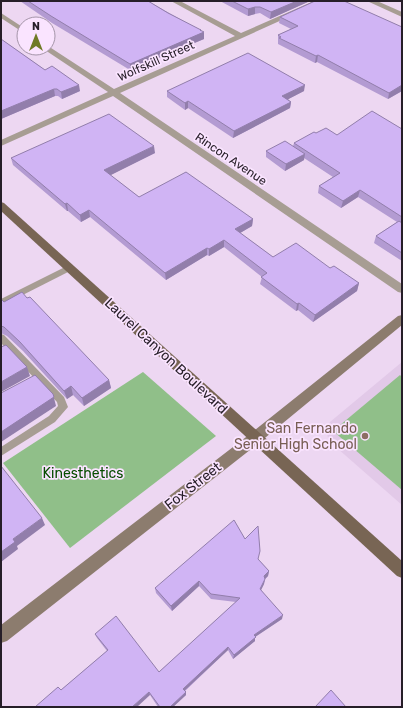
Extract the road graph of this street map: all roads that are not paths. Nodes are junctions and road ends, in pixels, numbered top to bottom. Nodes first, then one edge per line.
1 (175, 1) edge
2 (320, 1) edge
3 (371, 1) edge
4 (1, 15) edge
5 (402, 15) edge
6 (16, 25) edge
7 (240, 36) junction
8 (56, 54) edge
9 (114, 94) junction
10 (1, 143) edge
11 (1, 205) edge
12 (69, 268) junction
13 (402, 289) edge
14 (1, 303) edge
15 (402, 319) edge
16 (1, 336) edge
17 (11, 347) junction
18 (1, 354) edge
19 (255, 438) junction
20 (1, 452) edge
21 (402, 571) edge
22 (1, 635) edge

1 - 7 street
2 - 7 street, Wolfskill Street
3 - 5 street
4 - 6 street
7 - 9 street, Wolfskill Street
8 - 9 street, Rincon Avenue
9 - 10 street, Wolfskill Street
9 - 13 street, Rincon Avenue
11 - 12 main road, Laurel Canyon Boulevard
12 - 14 lane
12 - 19 main road, Laurel Canyon Boulevard
15 - 19 main road, Fox Street
16 - 17 lane
17 - 18 lane
17 - 20 lane
19 - 21 main road, Laurel Canyon Boulevard
19 - 22 main road, Fox Street

